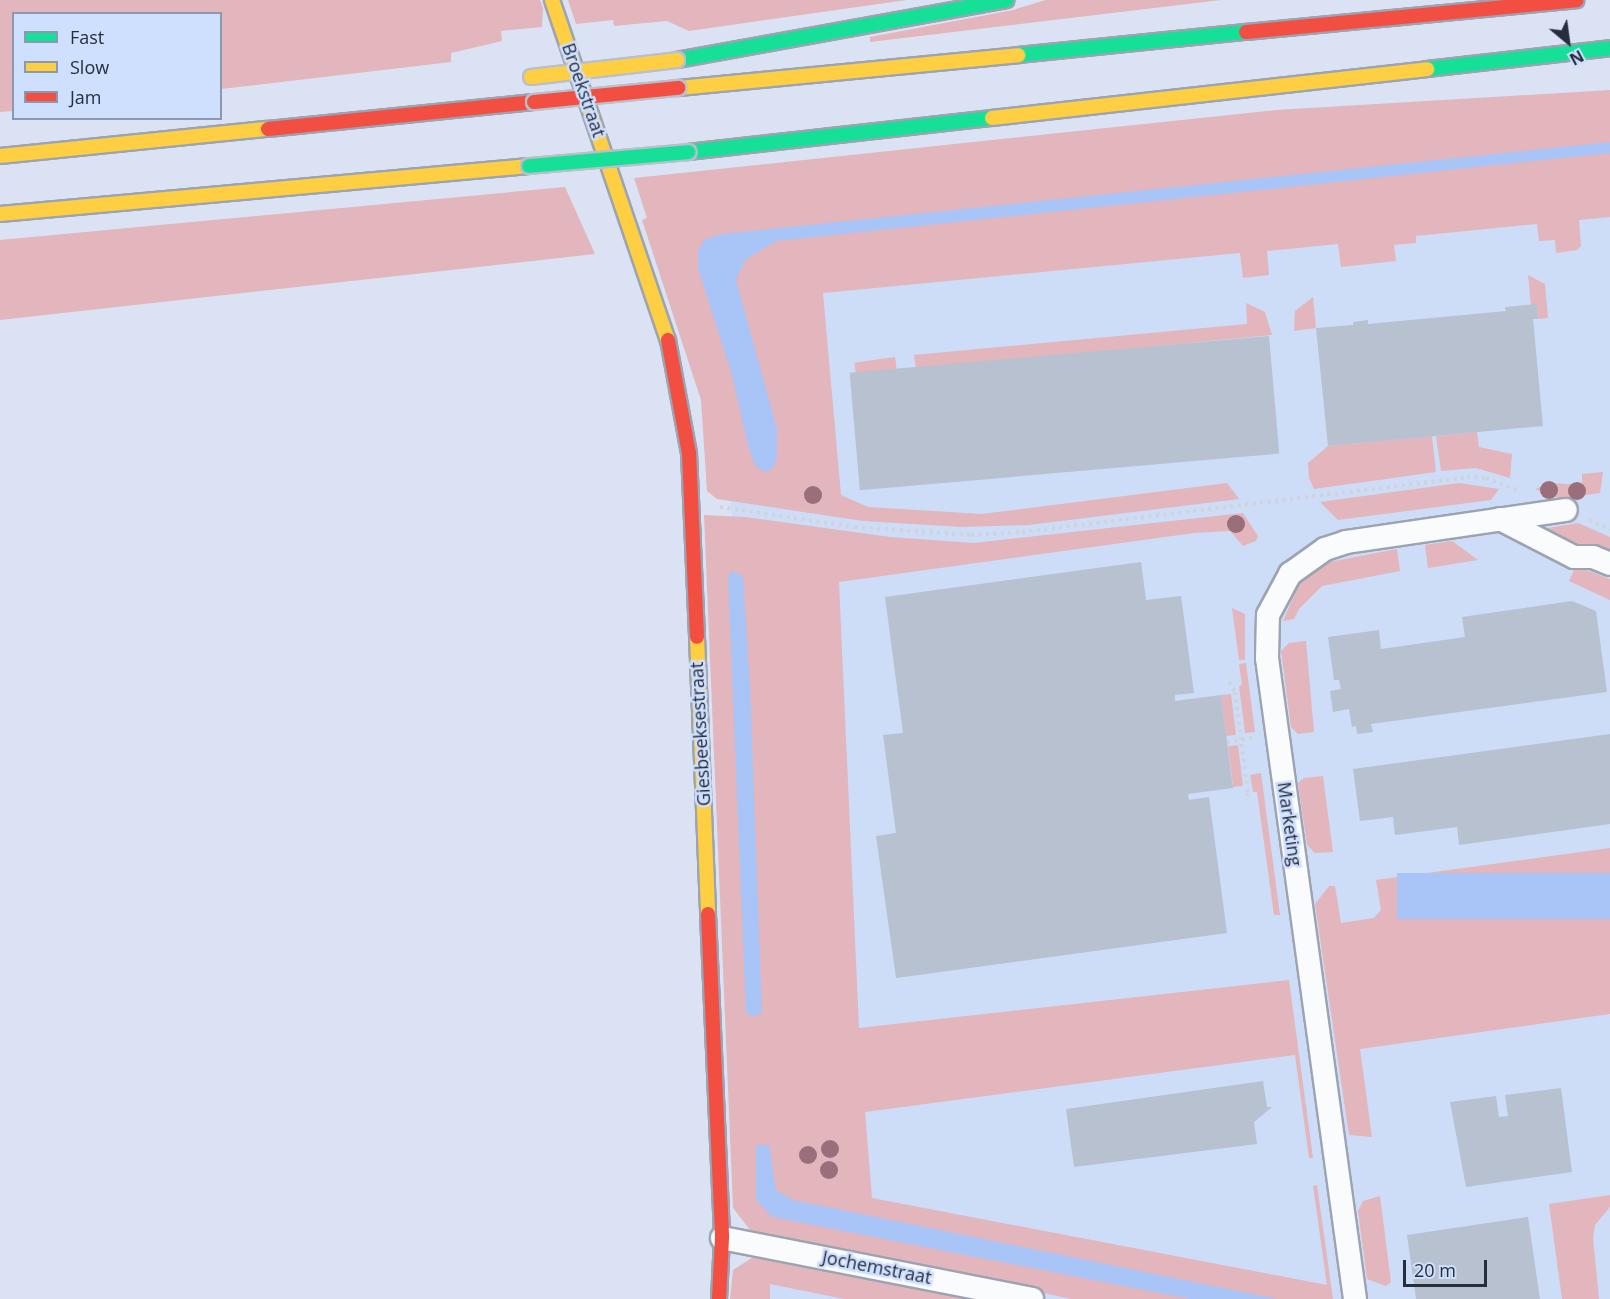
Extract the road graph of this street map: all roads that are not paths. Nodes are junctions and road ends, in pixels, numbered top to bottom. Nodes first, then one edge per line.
1 (552, 0) edge
2 (1007, 0) edge
3 (1576, 0) edge
4 (1610, 48) edge
5 (525, 79) dead end
6 (439, 96) dead end
7 (290, 126) junction
8 (0, 156) edge
9 (615, 180) joint
10 (0, 214) edge
11 (1566, 510) road end
12 (1500, 519) junction
13 (1610, 564) edge
14 (722, 1238) junction
15 (719, 1299) edge
16 (1032, 1299) edge
17 (1355, 1299) edge

1 - 9 main road, Broekstraat
2 - 5 main road, bridge
3 - 7 main road, bridge
4 - 10 main road, bridge
6 - 7 main road
7 - 8 main road
9 - 14 main road, Giesbeeksestraat
11 - 12 street, Marketing
12 - 13 street
12 - 17 street, Marketing
14 - 15 main road, Giesbeeksestraat
14 - 16 street, Jochemstraat

